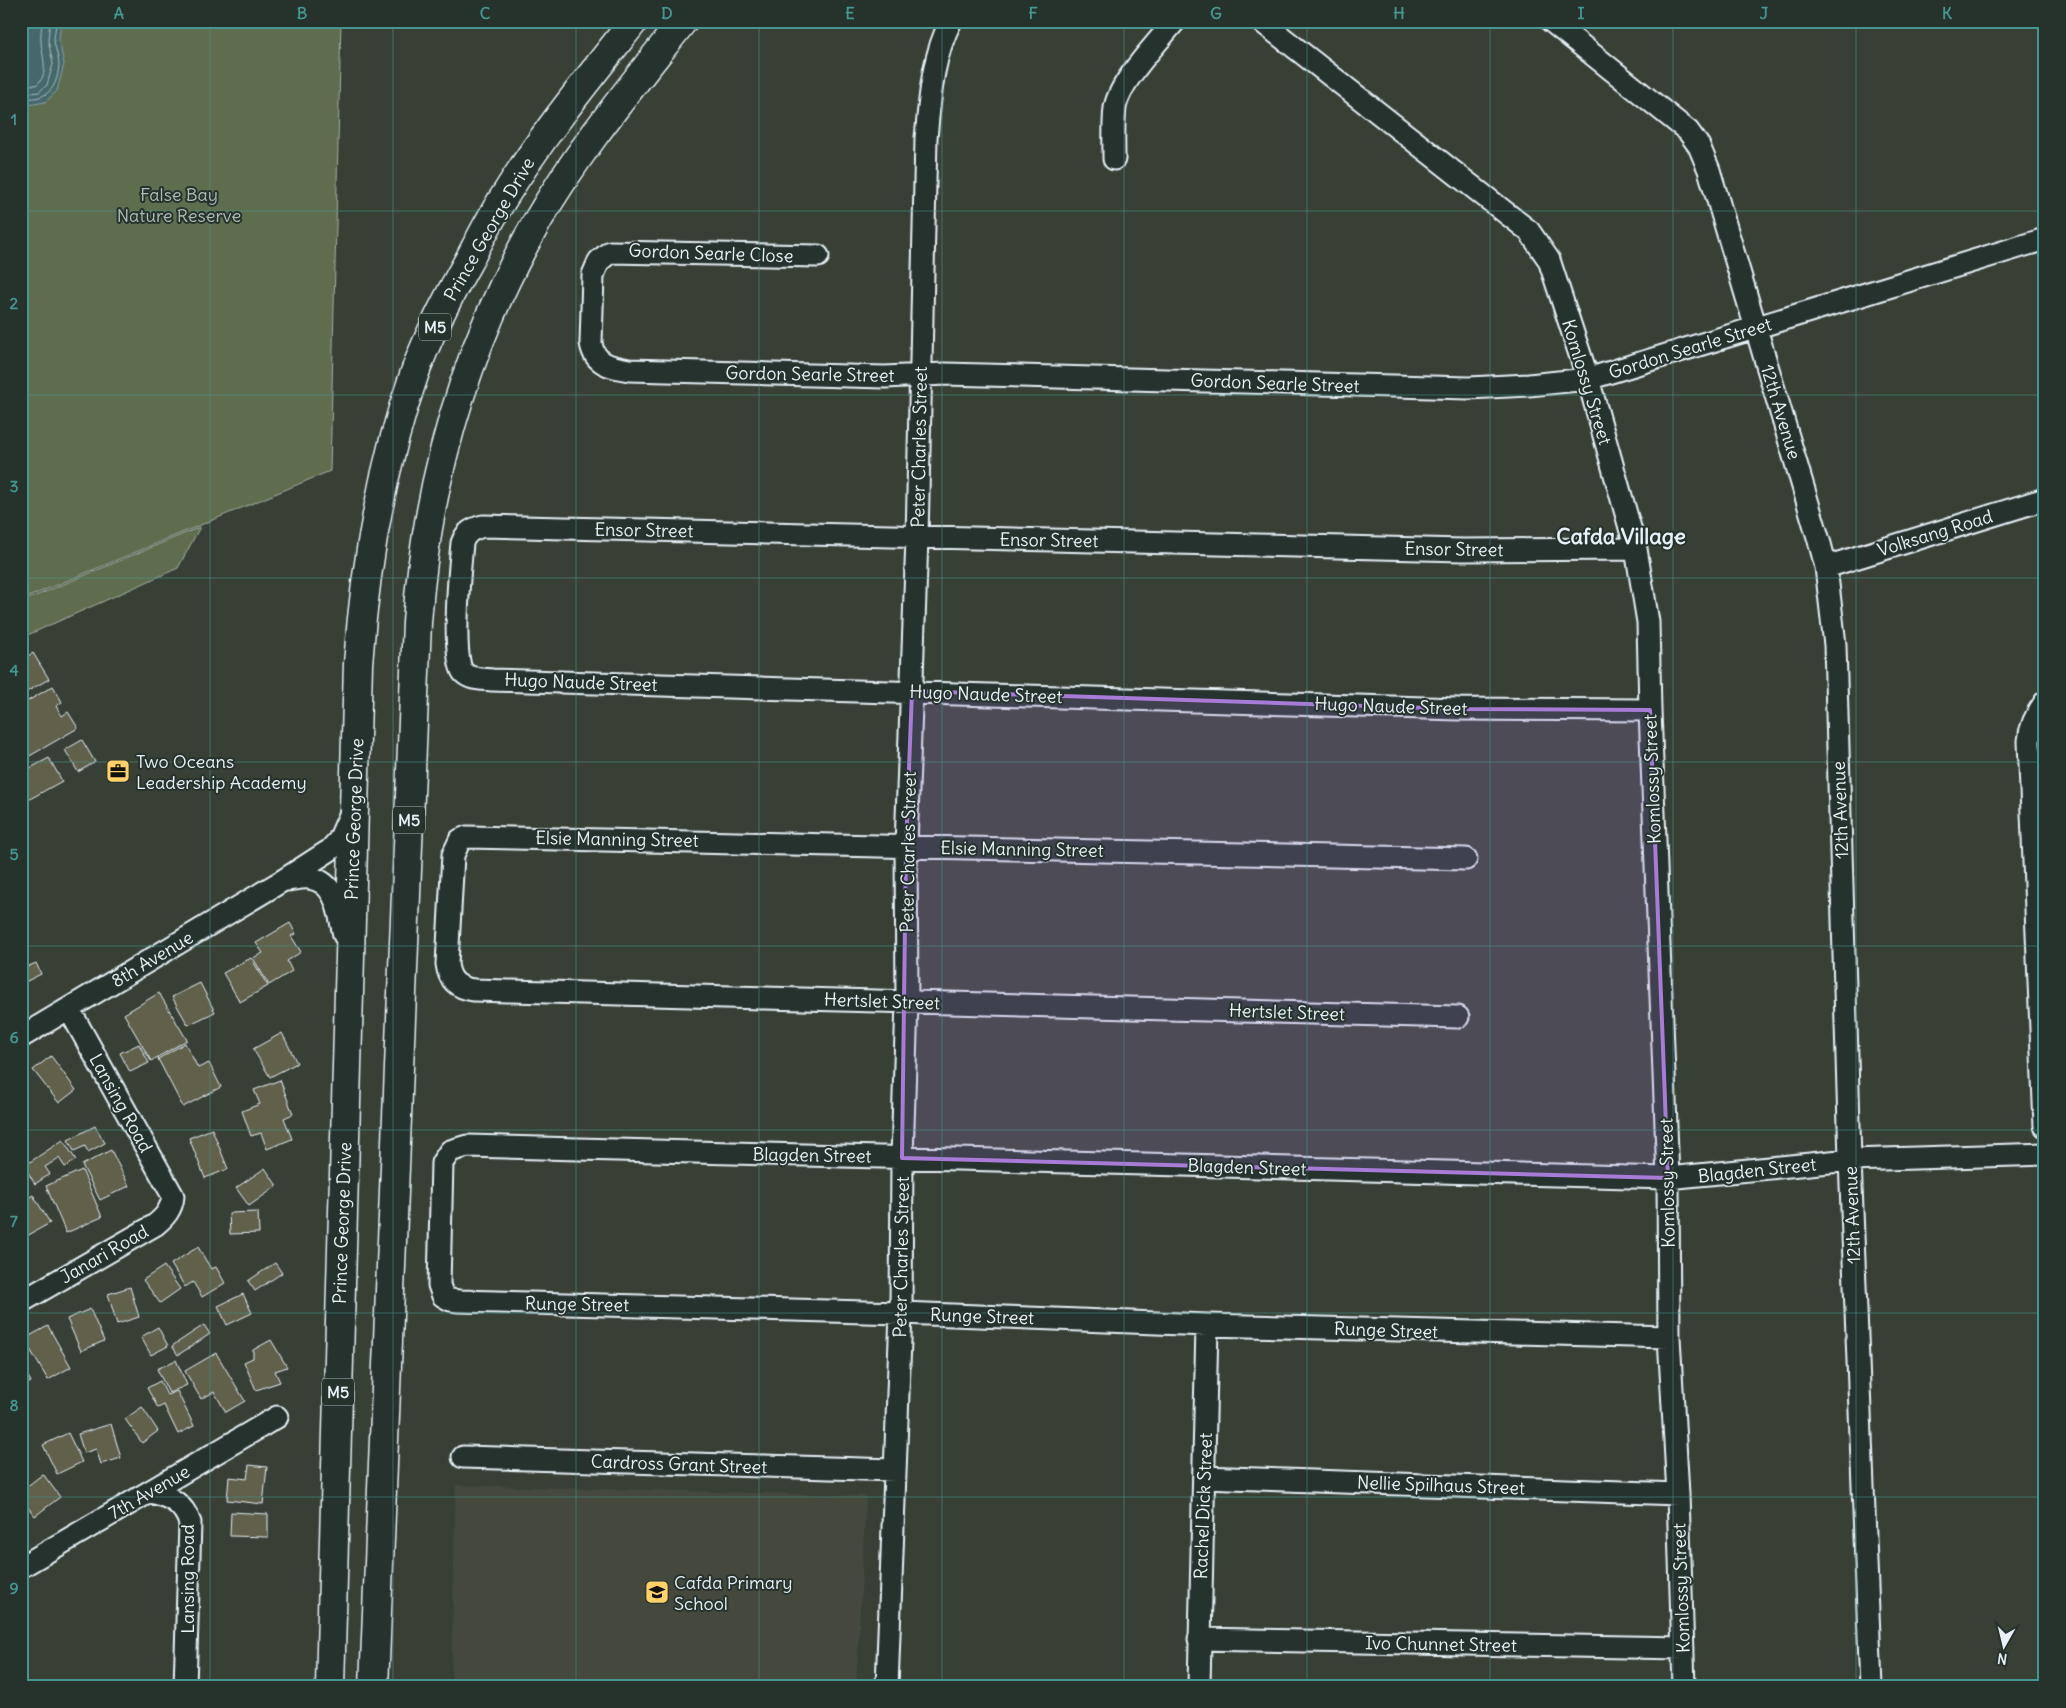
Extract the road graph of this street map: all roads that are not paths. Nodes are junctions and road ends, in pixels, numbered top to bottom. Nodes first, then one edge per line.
1 (634, 21) edge
2 (683, 21) edge
3 (951, 21) edge
4 (1175, 21) edge
5 (1260, 21) edge
6 (1557, 23) edge
7 (1114, 159) dead end
8 (2045, 239) edge
9 (606, 255) joint
10 (818, 256) dead end
11 (1755, 328) junction
12 (920, 376) junction
13 (1588, 379) junction
14 (2045, 499) edge
15 (464, 535) joint
16 (916, 538) junction
17 (1636, 549) junction
18 (1826, 567) junction
19 (912, 691) junction
20 (2045, 702) edge
21 (1650, 710) junction
22 (355, 795) junction
23 (460, 840) joint
24 (906, 846) junction
25 (1466, 859) dead end
26 (282, 881) junction
27 (350, 956) junction
28 (907, 1002) junction
29 (69, 1009) junction
30 (1458, 1017) dead end
31 (21, 1037) edge
32 (2045, 1126) edge
33 (450, 1151) joint
34 (2045, 1154) edge
35 (902, 1158) junction
36 (1850, 1160) junction
37 (1668, 1178) junction
38 (173, 1196) joint
39 (21, 1302) edge
40 (901, 1313) junction
41 (1208, 1325) junction
42 (1669, 1337) junction
43 (277, 1417) dead end
44 (462, 1457) dead end
45 (895, 1470) junction
46 (1204, 1476) junction
47 (151, 1492) junction
48 (1678, 1494) junction
49 (21, 1566) edge
50 (1199, 1639) junction
51 (1683, 1648) junction
52 (185, 1687) edge
53 (330, 1687) edge
54 (374, 1687) edge
55 (887, 1687) edge
56 (1199, 1687) edge
57 (1684, 1687) edge
58 (1872, 1687) edge

1 - 22 main road, Prince George Drive / M5
2 - 54 main road, M5
3 - 12 street, Peter Charles Street
4 - 7 street
5 - 13 street, Komlossy Street
6 - 11 street, 12th Avenue
8 - 11 street, Gordon Searle Street
9 - 10 street, Gordon Searle Close
9 - 12 street, Gordon Searle Street
11 - 13 street, Gordon Searle Street
11 - 18 street, 12th Avenue
12 - 13 street, Gordon Searle Street
12 - 16 street, Peter Charles Street
13 - 17 street, Komlossy Street
14 - 18 street, Volksang Road
15 - 16 street, Ensor Street
15 - 19 street, Hugo Naude Street
16 - 17 street, Ensor Street
16 - 19 street, Peter Charles Street
17 - 21 street, Komlossy Street
18 - 36 street, 12th Avenue
19 - 21 street, Hugo Naude Street
19 - 24 street, Peter Charles Street
20 - 32 street
21 - 37 street, Komlossy Street
22 - 26 street, 8th Avenue
22 - 27 main road, Prince George Drive / M5
23 - 24 street, Elsie Manning Street
23 - 28 street, Hertslet Street
24 - 25 street, Elsie Manning Street
24 - 28 street, Peter Charles Street
26 - 27 street, 8th Avenue
26 - 29 street, 8th Avenue
27 - 53 main road, Prince George Drive / M5
28 - 30 street, Hertslet Street
28 - 35 street, Peter Charles Street
29 - 31 street, 8th Avenue
29 - 38 street, Lansing Road
33 - 35 street, Blagden Street
33 - 40 street, Runge Street
34 - 36 street, Blagden Street
35 - 37 street, Blagden Street
35 - 40 street, Peter Charles Street
36 - 37 street, Blagden Street
36 - 58 street, 12th Avenue
37 - 42 street, Komlossy Street
38 - 39 street, Janari Road
40 - 41 street, Runge Street
40 - 45 street, Peter Charles Street
41 - 42 street, Runge Street
41 - 46 street, Rachel Dick Street
42 - 48 street, Komlossy Street
43 - 47 street, 7th Avenue
44 - 45 street, Cardross Grant Street
45 - 55 street, Peter Charles Street
46 - 48 street, Nellie Spilhaus Street
46 - 50 street, Rachel Dick Street
47 - 49 street, 7th Avenue
47 - 52 street, Lansing Road
48 - 51 street, Komlossy Street
50 - 51 street, Ivo Chunnet Street
50 - 56 street, Rachel Dick Street
51 - 57 street, Komlossy Street

